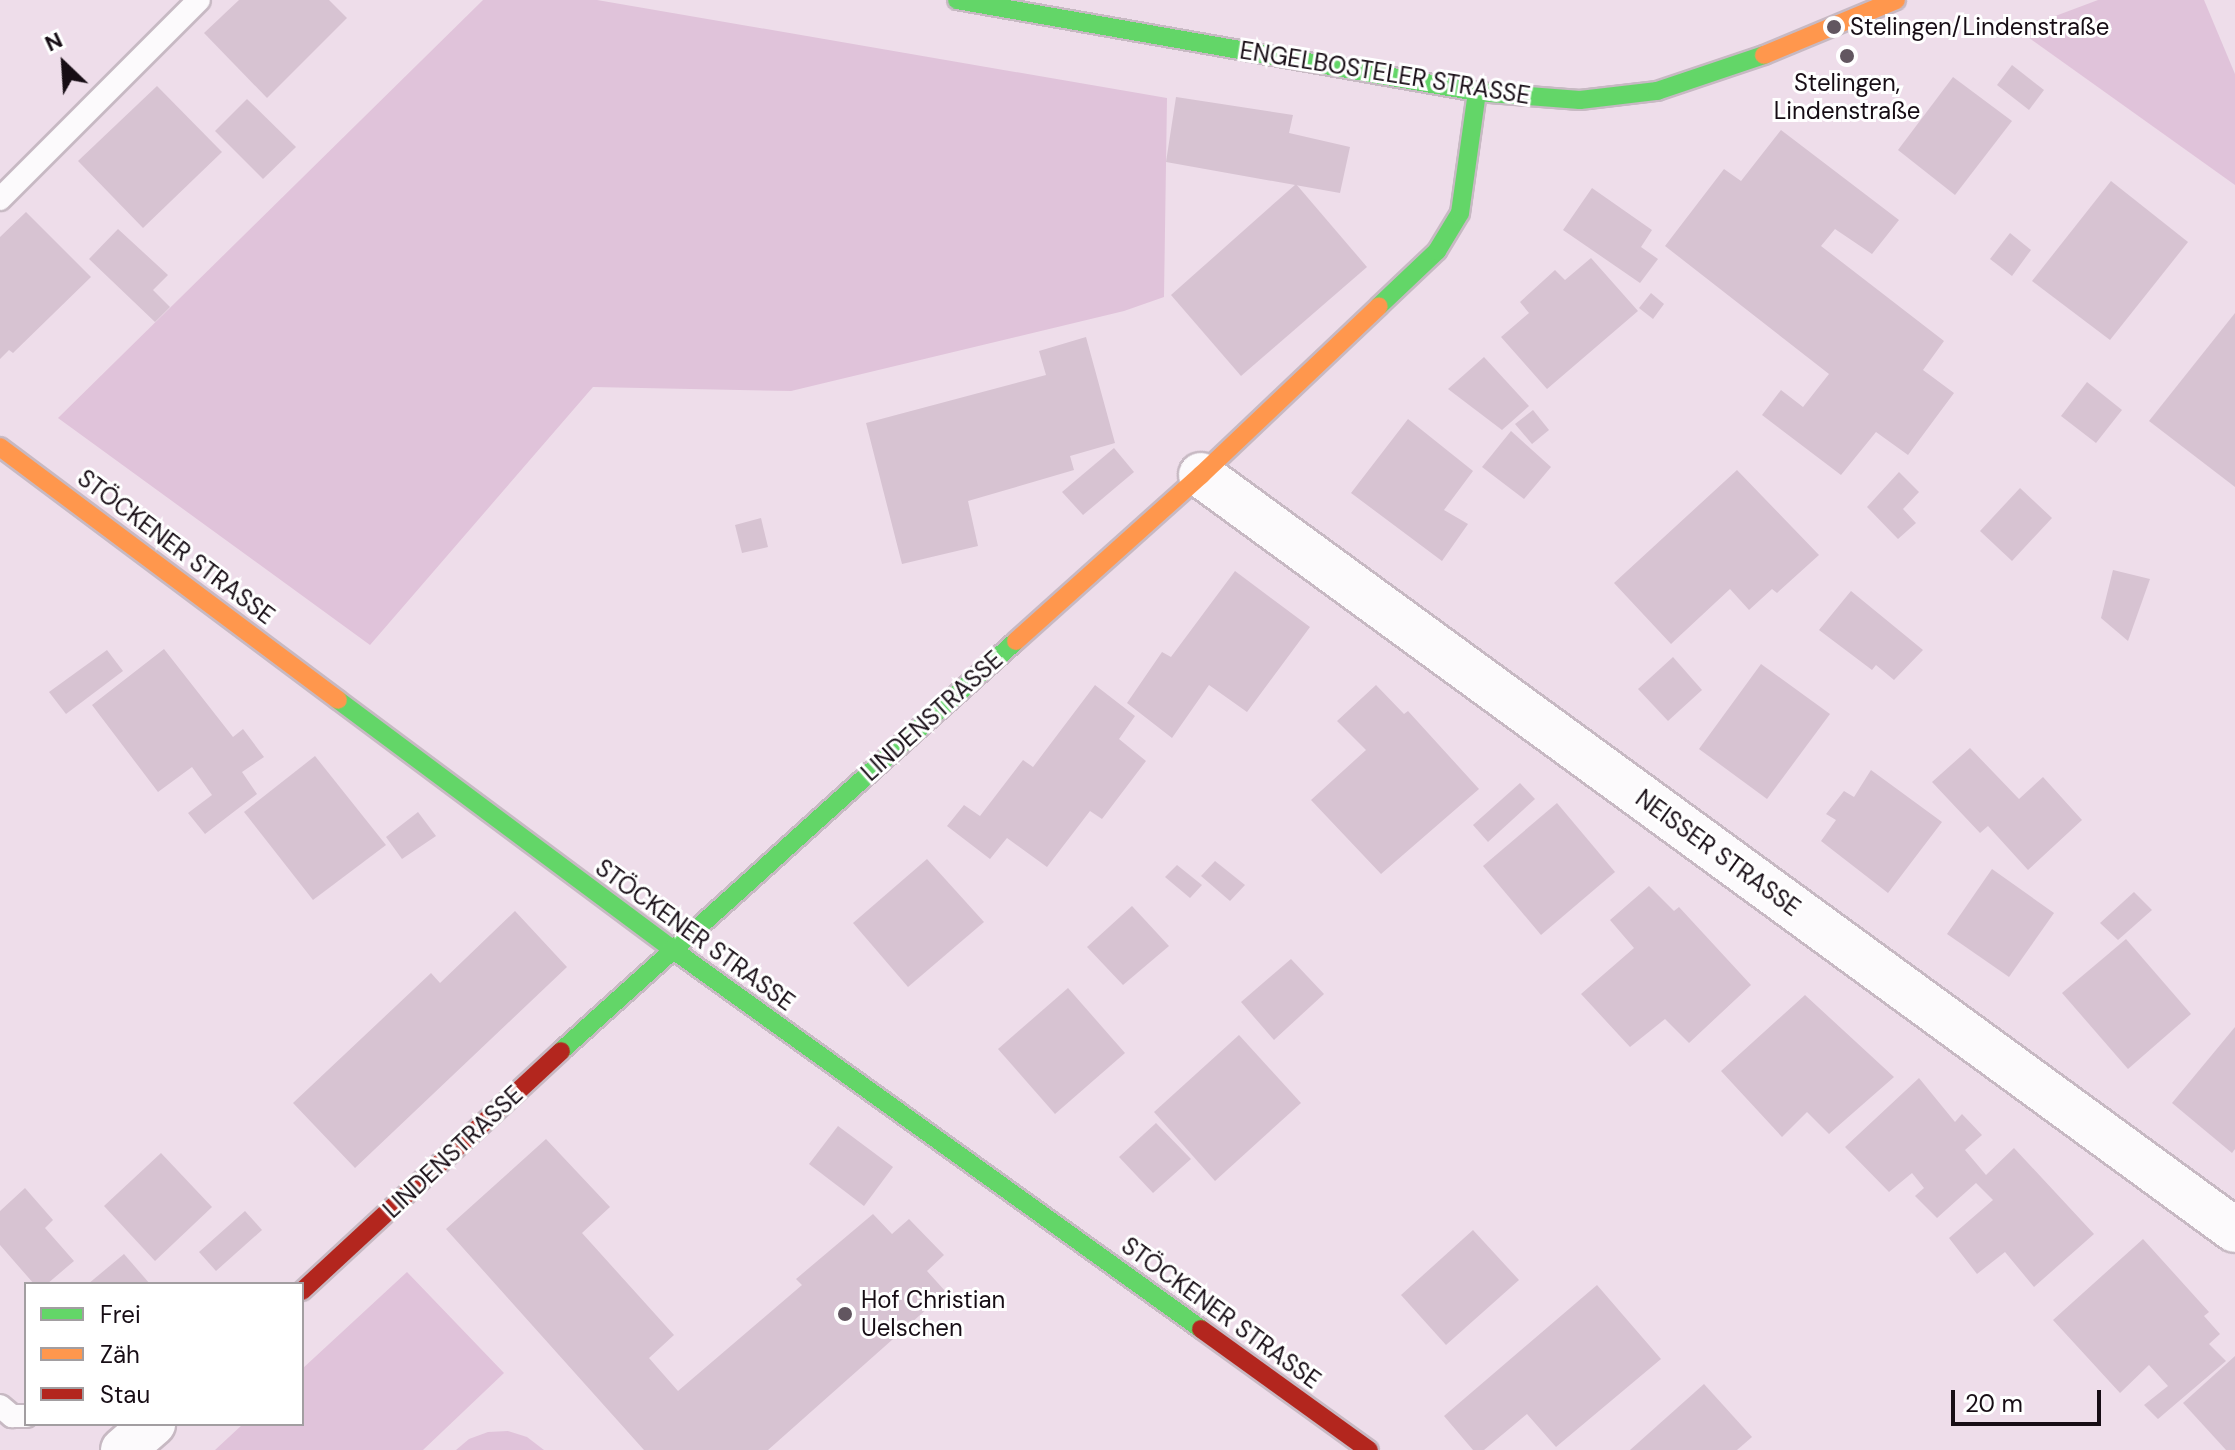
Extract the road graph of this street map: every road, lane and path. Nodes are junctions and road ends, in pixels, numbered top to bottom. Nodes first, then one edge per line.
1 (199, 0) edge
2 (957, 0) edge
3 (1896, 0) edge
4 (1477, 92) junction
5 (0, 199) edge
6 (0, 447) edge
7 (1201, 475) junction
8 (672, 949) junction
9 (2235, 1230) edge
10 (304, 1289) edge
11 (0, 1406) edge
12 (24, 1416) edge
13 (151, 1426) edge
14 (123, 1450) edge
15 (1369, 1450) edge

1 - 5 lane
2 - 4 street, ENGELBOSTELER STRASSE
3 - 4 street, ENGELBOSTELER STRASSE
4 - 7 street, LINDENSTRASSE
6 - 8 street, STÖCKENER STRASSE
7 - 8 street, LINDENSTRASSE
7 - 9 street, NEISSER STRASSE
8 - 10 street, LINDENSTRASSE
8 - 15 street, STÖCKENER STRASSE
11 - 12 lane
13 - 14 street

